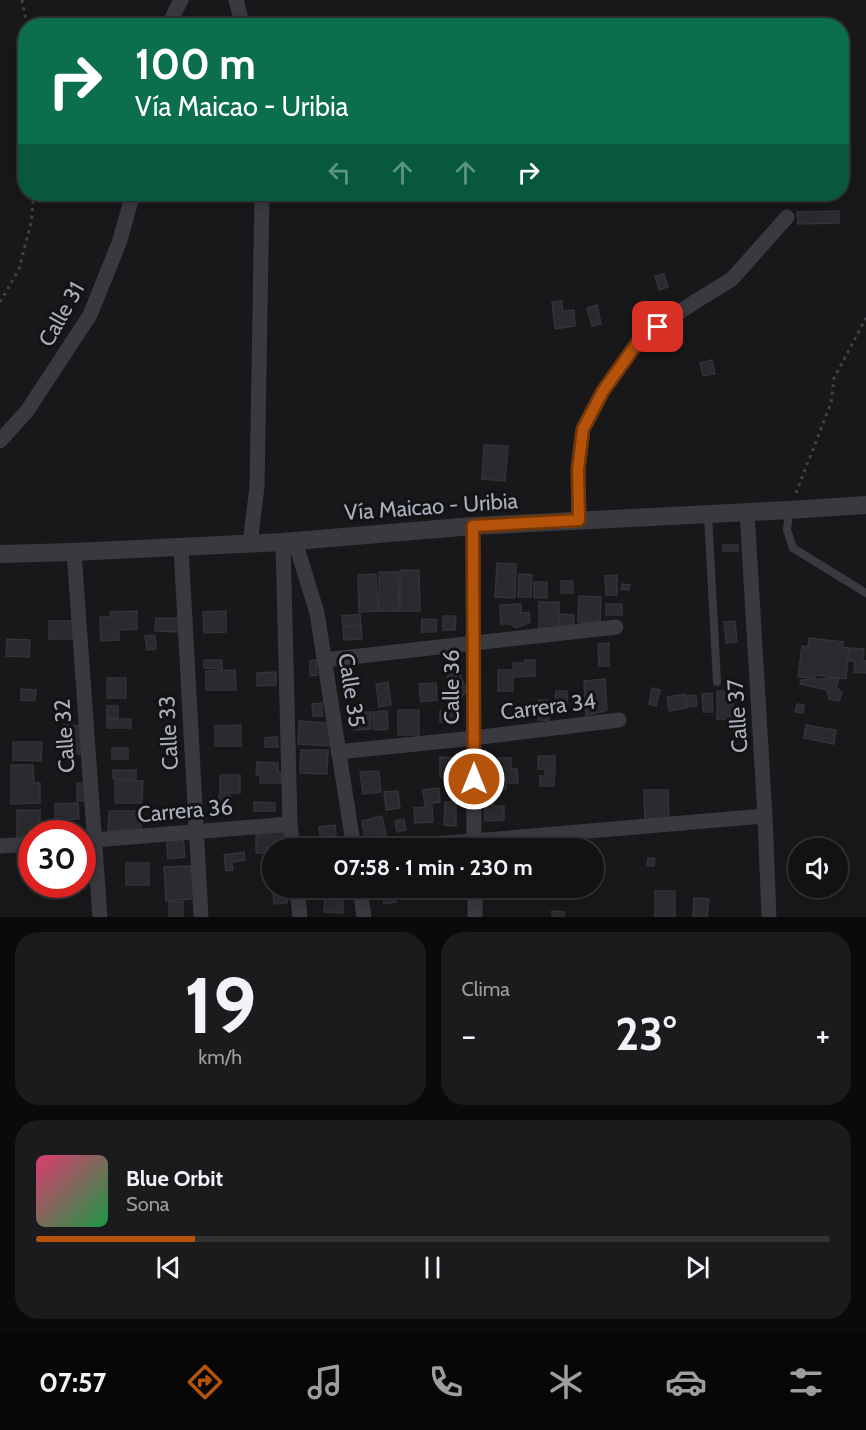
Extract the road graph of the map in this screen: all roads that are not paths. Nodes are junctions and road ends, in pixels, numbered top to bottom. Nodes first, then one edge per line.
1 (181, 0) edge
2 (236, 0) edge
3 (172, 18) edge
4 (241, 18) edge
5 (131, 201) edge
6 (262, 201) edge
7 (787, 217) dead end
8 (0, 441) edge
9 (866, 505) edge
10 (789, 510) junction
11 (747, 512) junction
12 (708, 514) junction
13 (579, 520) junction
14 (473, 526) junction
15 (289, 542) junction
16 (250, 544) junction
17 (181, 547) junction
18 (74, 552) junction
19 (0, 554) edge
20 (866, 593) edge
21 (616, 627) dead end
22 (474, 643) junction
23 (324, 660) junction
24 (717, 682) dead end
25 (620, 720) dead end
26 (474, 738) junction
27 (338, 752) junction
28 (765, 816) junction
29 (87, 820) edge
30 (290, 824) junction
31 (196, 831) junction
32 (292, 838) edge
33 (352, 838) edge
34 (474, 838) edge
35 (544, 838) edge
36 (96, 839) edge
37 (18, 845) edge
38 (0, 846) edge
39 (96, 891) edge
40 (298, 898) edge
41 (361, 898) edge
42 (475, 898) edge
43 (100, 917) edge
44 (201, 917) edge
45 (300, 917) edge
46 (364, 917) edge
47 (475, 917) edge
48 (769, 917) edge

1 - 3 street
2 - 4 street
5 - 8 street, Calle 31
6 - 16 street
7 - 13 street
9 - 10 street, Vía Maicao - Uribia
10 - 11 street, Vía Maicao - Uribia
10 - 20 lane
11 - 12 street, Vía Maicao - Uribia
11 - 28 street, Calle 37
12 - 13 street, Vía Maicao - Uribia
12 - 24 lane
13 - 14 street, Vía Maicao - Uribia
14 - 15 street, Vía Maicao - Uribia
14 - 22 street, Calle 36
15 - 16 street, Vía Maicao - Uribia
15 - 23 street, Calle 35
15 - 30 street
16 - 17 street, Vía Maicao - Uribia
17 - 18 street, Vía Maicao - Uribia
17 - 31 street, Calle 33
18 - 19 street, Vía Maicao - Uribia
18 - 29 street, Calle 32
21 - 22 street
22 - 23 street
22 - 26 street, Calle 36
23 - 27 street, Calle 35
25 - 26 street, Carrera 34
26 - 27 street, Carrera 34
26 - 34 street, Calle 36
27 - 33 street, Calle 35
28 - 35 street
28 - 48 street, Calle 37
30 - 31 street, Carrera 36
30 - 32 street
31 - 36 street, Carrera 36
31 - 44 street, Calle 33
37 - 38 street
39 - 43 street, Calle 32
40 - 45 street
41 - 46 street
42 - 47 street

